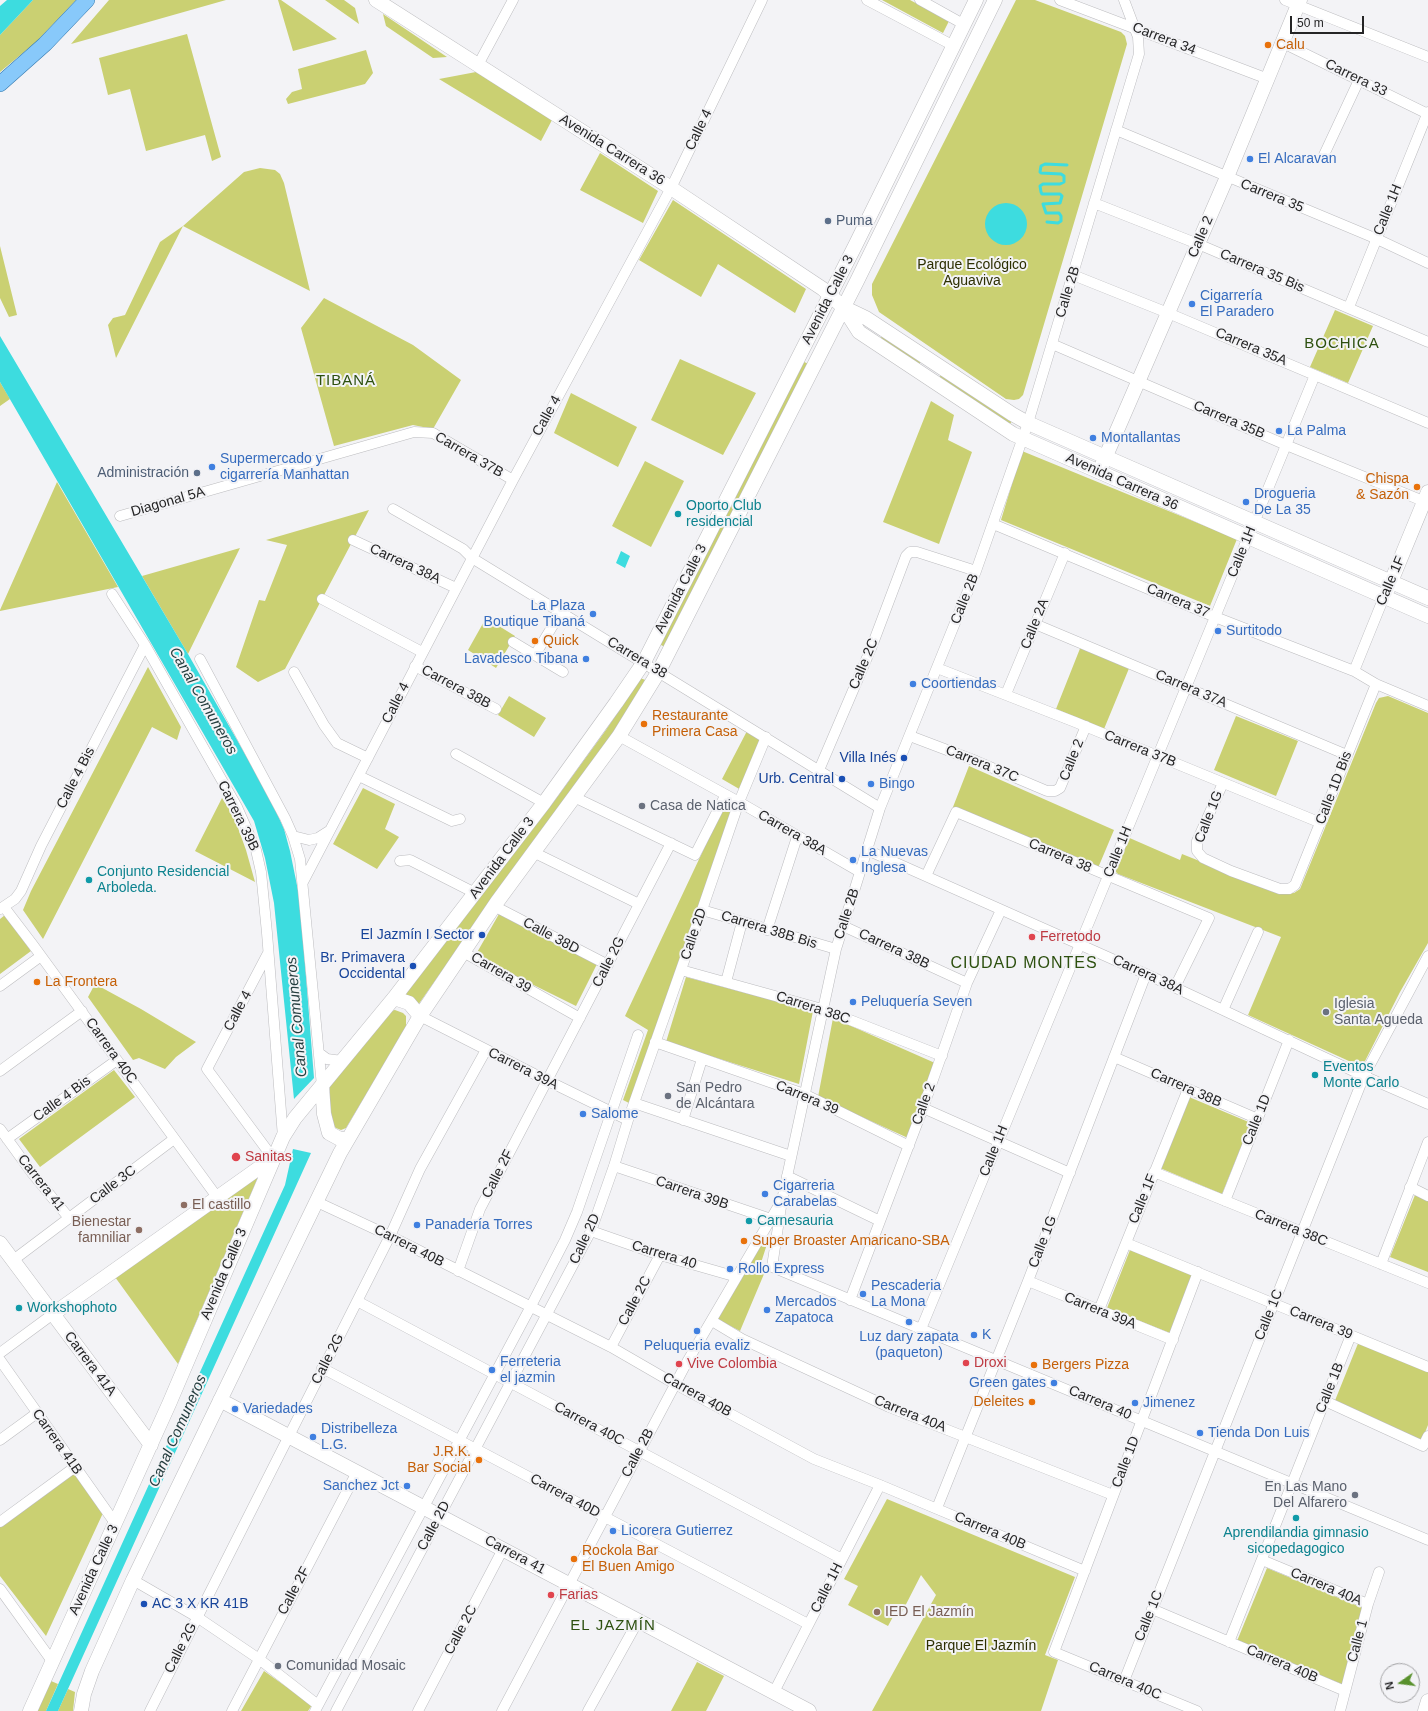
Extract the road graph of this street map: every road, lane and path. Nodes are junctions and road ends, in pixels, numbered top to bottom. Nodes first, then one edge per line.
1 (87, 0) edge
2 (376, 0) edge
3 (513, 0) edge
4 (762, 0) edge
5 (867, 0) edge
6 (920, 0) edge
7 (976, 0) edge
8 (995, 0) edge
9 (1060, 0) edge
10 (1124, 0) edge
11 (1295, 2) edge
12 (965, 25) junction
13 (1136, 28) junction
14 (1283, 43) junction
15 (954, 46) junction
16 (1428, 57) edge
17 (478, 65) junction
18 (1268, 79) junction
19 (1360, 80) junction
20 (0, 84) edge
21 (931, 94) junction
22 (945, 102) junction
23 (1428, 113) edge
24 (1116, 130) junction
25 (1322, 157) dead end
26 (1227, 177) junction
27 (671, 188) junction
28 (1094, 202) junction
29 (1377, 238) junction
30 (1198, 244) junction
31 (1428, 263) edge
32 (1073, 275) junction
33 (830, 295) junction
34 (1349, 307) junction
35 (843, 308) junction
36 (1168, 313) junction
37 (1428, 342) edge
38 (1052, 344) junction
39 (929, 360) junction
40 (921, 373) junction
41 (1315, 374) junction
42 (1138, 380) junction
43 (1428, 423) edge
44 (1028, 424) junction
45 (424, 432) joint
46 (1023, 439) junction
47 (1286, 445) junction
48 (1105, 457) junction
49 (1099, 472) junction
50 (513, 480) junction
51 (1427, 499) edge
52 (393, 508) dead end
53 (120, 516) dead end
54 (1254, 522) junction
55 (993, 524) junction
56 (1248, 537) junction
57 (353, 540) dead end
58 (1065, 553) junction
59 (472, 558) junction
60 (976, 571) junction
61 (1391, 581) junction
62 (456, 588) junction
63 (112, 594) dead end
64 (1384, 597) junction
65 (1428, 598) edge
66 (322, 599) dead end
67 (561, 612) junction
68 (1428, 616) edge
69 (1215, 617) junction
70 (1036, 624) junction
71 (513, 642) dead end
72 (145, 645) junction
73 (422, 652) junction
74 (535, 655) junction
75 (200, 659) dead end
76 (644, 662) junction
77 (415, 666) junction
78 (937, 668) junction
79 (659, 671) junction
80 (1354, 671) junction
81 (294, 672) dead end
82 (562, 672) dead end
83 (1376, 684) junction
84 (1186, 687) junction
85 (1006, 694) junction
86 (1428, 706) edge
87 (496, 709) dead end
88 (1086, 726) junction
89 (619, 736) junction
90 (910, 736) junction
91 (766, 737) junction
92 (456, 754) dead end
93 (1346, 755) junction
94 (1158, 756) junction
95 (368, 758) junction
96 (819, 770) junction
97 (359, 776) junction
98 (1223, 783) junction
99 (1055, 792) joint
100 (725, 796) junction
101 (574, 797) junction
102 (739, 802) junction
103 (544, 803) junction
104 (880, 808) junction
105 (460, 819) dead end
106 (1321, 823) junction
107 (330, 831) junction
108 (293, 836) junction
109 (798, 837) junction
110 (671, 843) junction
111 (867, 850) junction
112 (533, 852) junction
113 (400, 861) dead end
114 (860, 872) junction
115 (926, 876) junction
116 (1108, 876) junction
117 (303, 882) junction
118 (1289, 889) joint
119 (475, 893) junction
120 (639, 904) junction
121 (494, 906) junction
122 (2, 908) edge
123 (702, 910) junction
124 (1001, 910) junction
125 (742, 922) junction
126 (843, 926) junction
127 (767, 930) junction
128 (1258, 932) dead end
129 (1080, 944) junction
130 (836, 949) junction
131 (463, 952) junction
132 (268, 954) junction
133 (41, 956) junction
134 (1428, 956) edge
135 (608, 966) junction
136 (681, 970) junction
137 (1146, 974) junction
138 (726, 982) junction
139 (968, 983) junction
140 (0, 986) edge
141 (1175, 987) junction
142 (394, 998) junction
143 (822, 1009) junction
144 (1223, 1010) junction
145 (82, 1012) junction
146 (420, 1016) junction
147 (580, 1018) junction
148 (638, 1035) dead end
149 (1289, 1040) junction
150 (655, 1042) junction
151 (486, 1050) junction
152 (319, 1053) junction
153 (942, 1056) junction
154 (1114, 1057) junction
155 (702, 1059) junction
156 (117, 1060) junction
157 (342, 1061) junction
158 (0, 1071) edge
159 (1364, 1076) junction
160 (546, 1080) junction
161 (322, 1086) junction
162 (1188, 1089) junction
163 (804, 1094) junction
164 (634, 1103) junction
165 (1428, 1104) edge
166 (924, 1108) junction
167 (611, 1112) junction
168 (1258, 1119) junction
169 (628, 1120) junction
170 (684, 1120) junction
171 (0, 1129) edge
172 (283, 1137) junction
173 (7, 1139) junction
174 (174, 1139) junction
175 (347, 1139) junction
176 (999, 1141) junction
177 (1428, 1142) edge
178 (909, 1146) junction
179 (792, 1156) junction
180 (273, 1158) junction
181 (614, 1166) junction
182 (1070, 1172) junction
183 (1154, 1172) junction
184 (788, 1176) junction
185 (1410, 1187) junction
186 (1428, 1196) edge
187 (217, 1197) junction
188 (782, 1200) junction
189 (1226, 1201) junction
190 (317, 1202) junction
191 (69, 1218) junction
192 (771, 1219) junction
193 (880, 1221) junction
194 (591, 1231) junction
195 (1302, 1232) junction
196 (390, 1236) junction
197 (1126, 1242) junction
198 (0, 1244) edge
199 (660, 1254) junction
200 (12, 1260) junction
201 (1382, 1264) junction
202 (772, 1267) joint
203 (458, 1270) junction
204 (1198, 1272) junction
205 (737, 1277) junction
206 (1028, 1281) junction
207 (1428, 1283) edge
208 (850, 1300) junction
209 (357, 1301) junction
210 (1274, 1303) junction
211 (530, 1308) junction
212 (1099, 1310) junction
213 (53, 1314) junction
214 (546, 1316) junction
215 (712, 1321) junction
216 (921, 1329) junction
217 (1352, 1335) junction
218 (1173, 1340) junction
219 (611, 1347) junction
220 (0, 1353) edge
221 (0, 1360) edge
222 (996, 1360) junction
223 (1428, 1367) edge
224 (322, 1368) junction
225 (494, 1374) junction
226 (510, 1383) junction
227 (675, 1384) junction
228 (220, 1400) junction
229 (1325, 1401) junction
230 (37, 1413) junction
231 (1142, 1421) junction
232 (288, 1436) junction
233 (1428, 1436) edge
234 (965, 1437) junction
235 (0, 1440) edge
236 (459, 1440) junction
237 (151, 1445) junction
238 (475, 1449) junction
239 (640, 1451) junction
240 (1214, 1451) junction
241 (75, 1467) junction
242 (357, 1472) junction
243 (1292, 1484) junction
244 (880, 1485) junction
245 (1113, 1495) junction
246 (424, 1507) junction
247 (936, 1508) junction
248 (440, 1516) junction
249 (605, 1517) junction
250 (0, 1522) edge
251 (115, 1523) junction
252 (1428, 1540) edge
253 (503, 1549) junction
254 (842, 1559) junction
255 (1262, 1560) junction
256 (1085, 1571) junction
257 (1379, 1572) dead end
258 (133, 1580) junction
259 (570, 1584) junction
260 (0, 1589) edge
261 (1368, 1604) junction
262 (1152, 1609) junction
263 (196, 1617) junction
264 (638, 1621) junction
265 (808, 1624) junction
266 (1229, 1642) junction
267 (1054, 1652) joint
268 (259, 1659) junction
269 (52, 1661) junction
270 (1124, 1681) junction
271 (1345, 1691) junction
272 (774, 1692) junction
273 (1428, 1701) edge
274 (316, 1708) edge
275 (30, 1711) edge
276 (81, 1711) edge
277 (150, 1711) edge
278 (232, 1711) edge
279 (336, 1711) edge
280 (418, 1711) edge
281 (502, 1711) edge
282 (588, 1711) edge
283 (809, 1711) edge
284 (1197, 1711) edge
285 (1340, 1711) edge
286 (1425, 1711) edge

1 - 20 main road
2 - 17 main road, Avenida Carrera 36
3 - 17 street
4 - 27 street, Calle 4
5 - 15 street
6 - 12 street
7 - 12 main road, Avenida Calle 3
8 - 22 main road, Avenida Calle 3
9 - 13 street, Carrera 34
10 - 13 street, Calle 2B
11 - 14 main road, Calle 2
11 - 16 street
12 - 15 main road, Avenida Calle 3
13 - 18 street, Carrera 34
13 - 24 street, Calle 2B
14 - 18 main road, Calle 2
14 - 19 street, Carrera 33
15 - 21 main road, Avenida Calle 3
17 - 27 main road, Avenida Carrera 36
18 - 26 main road, Calle 2
19 - 23 street, Carrera 33
19 - 25 street
21 - 22 main road
21 - 33 main road, Avenida Calle 3
22 - 35 main road, Avenida Calle 3
23 - 29 street, Calle 1H
24 - 26 street, Carrera 35
24 - 28 street, Calle 2B
26 - 29 street, Carrera 35
26 - 30 main road, Calle 2
27 - 33 main road, Avenida Carrera 36
27 - 50 street, Calle 4
28 - 30 street, Carrera 35 Bis
28 - 32 street, Calle 2B
29 - 31 street, Carrera 35
29 - 34 street, Calle 1H
30 - 34 street, Carrera 35 Bis
30 - 36 main road, Calle 2
32 - 36 street, Carrera 35A
32 - 38 street, Calle 2B
33 - 35 main road, Avenida Carrera 36
33 - 76 main road, Avenida Calle 3
34 - 37 street, Carrera 35 Bis
35 - 39 main road, Avenida Carrera 36
35 - 40 main road, Avenida Carrera 36
35 - 79 main road, Avenida Calle 3
36 - 41 street, Carrera 35A
36 - 42 main road, Calle 2
38 - 42 street, Carrera 35B
38 - 44 street, Calle 2B
39 - 40 main road
39 - 44 main road, Avenida Carrera 36
40 - 46 main road, Avenida Carrera 36
41 - 43 street, Carrera 35A
41 - 47 street, Calle 1H
42 - 47 street, Carrera 35B
42 - 48 main road, Calle 2
44 - 46 street, Calle 2B
44 - 48 main road, Avenida Carrera 36
45 - 50 street, Carrera 37B
45 - 53 street, Diagonal 5A
46 - 49 main road, Avenida Carrera 36
46 - 55 street, Calle 2B
47 - 51 street, Carrera 35B
47 - 54 street, Calle 1H
48 - 49 main road, Calle 2
48 - 54 main road, Avenida Carrera 36
49 - 56 main road, Avenida Carrera 36
50 - 59 street, Calle 4
51 - 61 main road, Calle 1F
52 - 59 street, Carrera 38
54 - 56 street, Calle 1H
54 - 61 main road, Avenida Carrera 36
55 - 58 street, Carrera 37
55 - 60 street, Calle 2B
56 - 64 main road, Avenida Carrera 36
56 - 69 street, Calle 1H
57 - 62 street, Carrera 38A
58 - 69 street, Carrera 37
58 - 70 street, Calle 2A
59 - 62 street, Calle 4
59 - 67 street, Carrera 38
60 - 78 street, Calle 2B
60 - 96 street, Calle 2C
61 - 64 main road, Calle 1F
61 - 65 main road, Avenida Carrera 36
62 - 73 street, Calle 4
63 - 72 street, Carrera 39B
64 - 68 main road, Avenida Carrera 36
64 - 80 street, Calle 1F
66 - 73 street
67 - 74 street
67 - 76 street, Carrera 38
69 - 80 street, Carrera 37
69 - 84 street, Calle 1H
70 - 84 street, Carrera 37A
70 - 85 street, Calle 2A
71 - 74 street
72 - 122 street, Calle 4 Bis
72 - 132 street, Carrera 39B
73 - 77 street, Calle 4
74 - 82 street
75 - 108 street
76 - 79 street, Carrera 38
76 - 103 main road, Avenida Calle 3
77 - 87 street, Carrera 38B
77 - 95 street, Calle 4
78 - 85 street, Carrera 37B
78 - 90 street, Calle 2B
79 - 89 main road, Avenida Calle 3
79 - 91 street, Carrera 38
80 - 83 street, Carrera 37
81 - 95 street
83 - 86 street, Carrera 37
83 - 93 street, Calle 1D Bis
84 - 93 street, Carrera 37A
84 - 94 street, Calle 1H
85 - 88 street, Carrera 37B
88 - 94 street, Carrera 37B
88 - 99 street, Calle 2
89 - 100 street, Carrera 38A
89 - 101 main road, Avenida Calle 3
90 - 99 street, Carrera 37C
90 - 104 street, Calle 2B
91 - 96 street, Carrera 38
91 - 102 street, Calle 2D
92 - 103 street
93 - 106 street, Calle 1D Bis
94 - 98 street, Carrera 37B
94 - 116 street, Calle 1H
95 - 97 street, Calle 4
96 - 104 street, Carrera 38
97 - 105 street
97 - 107 street, Calle 4
98 - 106 street, Carrera 37B
98 - 118 street, Calle 1G
100 - 102 street, Carrera 38A
100 - 110 street
101 - 110 street
101 - 112 main road, Avenida Calle 3
102 - 109 street, Carrera 38A
102 - 123 street, Calle 2D
103 - 119 main road, Avenida Calle 3
104 - 111 street, Calle 2B
106 - 118 street, Calle 1D Bis
107 - 108 street
107 - 117 street, Calle 4
108 - 117 street
109 - 114 street, Carrera 38A
109 - 127 street
110 - 120 street, Calle 2G
111 - 114 street, Calle 2B
111 - 115 street, Carrera 38A
112 - 120 street
112 - 121 main road, Avenida Calle 3
113 - 119 street
114 - 126 street, Calle 2B
115 - 116 street, Carrera 38
115 - 124 street, Carrera 38A
116 - 129 street, Calle 1H
116 - 141 street, Carrera 38
117 - 152 street
119 - 142 main road, Avenida Calle 3
120 - 135 street, Calle 2G
121 - 131 main road, Avenida Calle 3
121 - 135 street, Calle 38D
122 - 133 street, Carrera 40C
123 - 125 street, Carrera 38B Bis
123 - 136 street, Calle 2D
124 - 129 street, Carrera 38A
124 - 139 street, Calle 2
125 - 127 street, Carrera 38B Bis
125 - 138 street
126 - 130 street, Calle 2B
126 - 139 street, Carrera 38B
127 - 130 street, Carrera 38B Bis
128 - 144 street
129 - 137 street, Carrera 38A
129 - 176 street, Calle 1H
130 - 143 street, Calle 2B
131 - 146 main road, Avenida Calle 3
131 - 147 street, Carrera 39
132 - 172 street, Carrera 39B
132 - 180 street, Calle 4
133 - 140 street
133 - 145 street, Carrera 40C
134 - 159 street, Calle 1C
135 - 147 street, Calle 2G
136 - 138 street, Carrera 38C
136 - 150 street, Calle 2D
137 - 141 street, Carrera 38A
137 - 154 street, Calle 1G
138 - 143 street, Carrera 38C
139 - 153 street, Calle 2
141 - 144 street, Carrera 38A
142 - 146 main road
142 - 157 main road, Avenida Calle 3
143 - 153 street, Carrera 38C
143 - 163 street, Calle 2B
144 - 149 street, Carrera 38A
145 - 156 street, Carrera 40C
145 - 158 street
146 - 151 street, Carrera 39A
146 - 175 main road, Avenida Calle 3
147 - 160 street, Calle 2G
148 - 167 street
149 - 159 street, Carrera 38A
149 - 168 street, Calle 1D
150 - 155 street, Carrera 39
150 - 164 street, Calle 2D
151 - 160 street, Carrera 39A
151 - 196 street, Calle 2G
152 - 157 street
152 - 161 street
153 - 166 street, Calle 2
154 - 162 street, Carrera 38B
154 - 182 street, Calle 1G
155 - 163 street, Carrera 39
155 - 170 street
156 - 173 street, Calle 4 Bis
156 - 174 street, Carrera 40C
157 - 161 main road, Avenida Calle 3
159 - 165 street, Carrera 38A
159 - 195 street, Calle 1C
160 - 167 street, Carrera 39A
160 - 203 street, Calle 2F
161 - 172 main road, Avenida Calle 3
161 - 175 main road
162 - 168 street, Carrera 38B
162 - 183 street, Calle 1F
163 - 178 street, Carrera 39
163 - 179 street, Calle 2B
164 - 169 street, Calle 2D
164 - 170 street
166 - 176 street
166 - 178 street, Calle 2
167 - 169 street, Carrera 39A
167 - 211 street, Calle 2D
168 - 189 street, Calle 1D
169 - 181 street, Calle 2D
170 - 179 street
171 - 173 street, Carrera 41
172 - 180 main road, Avenida Calle 3
173 - 191 street, Carrera 41
174 - 187 street, Carrera 40C
174 - 191 street, Calle 3C
175 - 190 main road, Avenida Calle 3
176 - 182 street
176 - 216 street, Calle 1H
177 - 185 street
178 - 193 street, Calle 2
179 - 184 street, Calle 2B
180 - 187 main road
180 - 237 main road, Avenida Calle 3
181 - 192 street, Carrera 39B
181 - 194 street, Calle 2D
182 - 206 street, Calle 1G
183 - 189 street, Carrera 38C
183 - 197 street, Calle 1F
184 - 188 street, Calle 2B
184 - 193 street
185 - 186 street
185 - 201 street
187 - 213 main road
188 - 192 street, Calle 2B
188 - 202 street, Calle 2B
189 - 195 street, Carrera 38C
190 - 196 street, Carrera 40B
190 - 228 main road, Avenida Calle 3
191 - 200 street, Calle 3C
192 - 205 street, Calle 2B
193 - 208 street, Calle 2
194 - 199 street, Carrera 40
194 - 214 street, Calle 2D
195 - 201 street, Carrera 38C
195 - 210 street, Calle 1C
196 - 203 street, Carrera 40B
196 - 209 street, Calle 2G
197 - 204 street, Carrera 39
197 - 212 street, Calle 1F
198 - 200 main road, Carrera 41A
199 - 205 street, Carrera 40
199 - 219 street, Calle 2C
200 - 213 main road, Carrera 41A
201 - 207 street, Carrera 38C
202 - 208 street, Carrera 40
203 - 211 street, Carrera 40B
204 - 210 street, Carrera 39
204 - 218 street, Calle 1D
205 - 215 street, Calle 2B
206 - 212 street, Carrera 39A
206 - 222 street, Calle 1G
208 - 216 street, Carrera 40
209 - 224 street, Calle 2G
209 - 225 street, Carrera 40C
210 - 217 street, Carrera 39
210 - 240 street, Calle 1C
211 - 214 street, Carrera 40B
211 - 225 street, Calle 2D
212 - 218 street, Carrera 39A
213 - 220 street
213 - 237 main road, Carrera 41A
214 - 219 street, Carrera 40B
214 - 226 street, Calle 2D
215 - 227 street, Calle 2B
215 - 234 street, Carrera 40A
216 - 222 street, Carrera 40
217 - 223 street, Carrera 39
217 - 229 street, Calle 1B
218 - 231 street, Calle 1D
219 - 227 street, Carrera 40B
221 - 230 street, Carrera 41B
222 - 231 street, Carrera 40
222 - 234 street, Calle 1G
224 - 232 street, Calle 2G
224 - 236 street, Carrera 40D
225 - 226 street, Carrera 40C
225 - 236 street, Calle 2D
226 - 238 street, Calle 2D
226 - 239 street, Carrera 40C
227 - 239 street, Calle 2B
227 - 244 street, Carrera 40B
228 - 232 main road, Carrera 41
228 - 258 main road, Avenida Calle 3
229 - 233 street
229 - 243 street, Calle 1B
230 - 235 street
230 - 241 street, Carrera 41B
231 - 240 street, Carrera 40
231 - 245 street, Calle 1D
232 - 242 main road, Carrera 41
232 - 263 street, Calle 2G
234 - 245 street, Carrera 40A
234 - 247 street, Calle 1G
236 - 238 street, Carrera 40D
236 - 246 street, Calle 2D
237 - 251 main road, Avenida Calle 3
238 - 248 street, Calle 2D
238 - 249 street, Carrera 40D
239 - 249 street, Calle 2B
239 - 254 street, Carrera 40C
240 - 243 street, Carrera 40
240 - 262 street, Calle 1C
241 - 250 street
241 - 251 street, Carrera 41B
242 - 246 main road, Carrera 41
242 - 268 street, Calle 2F
243 - 252 street, Carrera 40
243 - 255 street, Calle 1B
244 - 247 street, Carrera 40B
244 - 254 street, Calle 1H
245 - 256 street, Calle 1D
246 - 248 main road, Carrera 41
246 - 274 street, Calle 2D
247 - 256 street, Carrera 40B
248 - 253 main road, Carrera 41
248 - 279 street, Calle 2D
249 - 259 street, Calle 2B
249 - 265 street, Carrera 40D
251 - 269 main road, Avenida Calle 3
253 - 259 main road, Carrera 41
253 - 280 street, Calle 2C
254 - 265 street, Calle 1H
255 - 261 street, Carrera 40A
255 - 266 street, Calle 1B
256 - 267 street, Calle 1D
257 - 261 street, Calle 1
258 - 263 street
258 - 276 main road, Avenida Calle 3
259 - 264 main road, Carrera 41
259 - 281 street, Calle 2B
260 - 269 street
261 - 271 street, Calle 1
262 - 266 street, Carrera 40B
262 - 270 street, Calle 1C
263 - 268 street
263 - 277 street, Calle 2G
264 - 272 main road, Carrera 41
264 - 282 street
265 - 272 street, Calle 1H
266 - 271 street, Carrera 40B
267 - 270 street, Carrera 40C
268 - 274 street
268 - 278 street, Calle 2F
269 - 275 main road, Avenida Calle 3
270 - 284 street, Carrera 40C
271 - 285 street, Calle 1
272 - 283 main road, Carrera 41
273 - 286 main road

